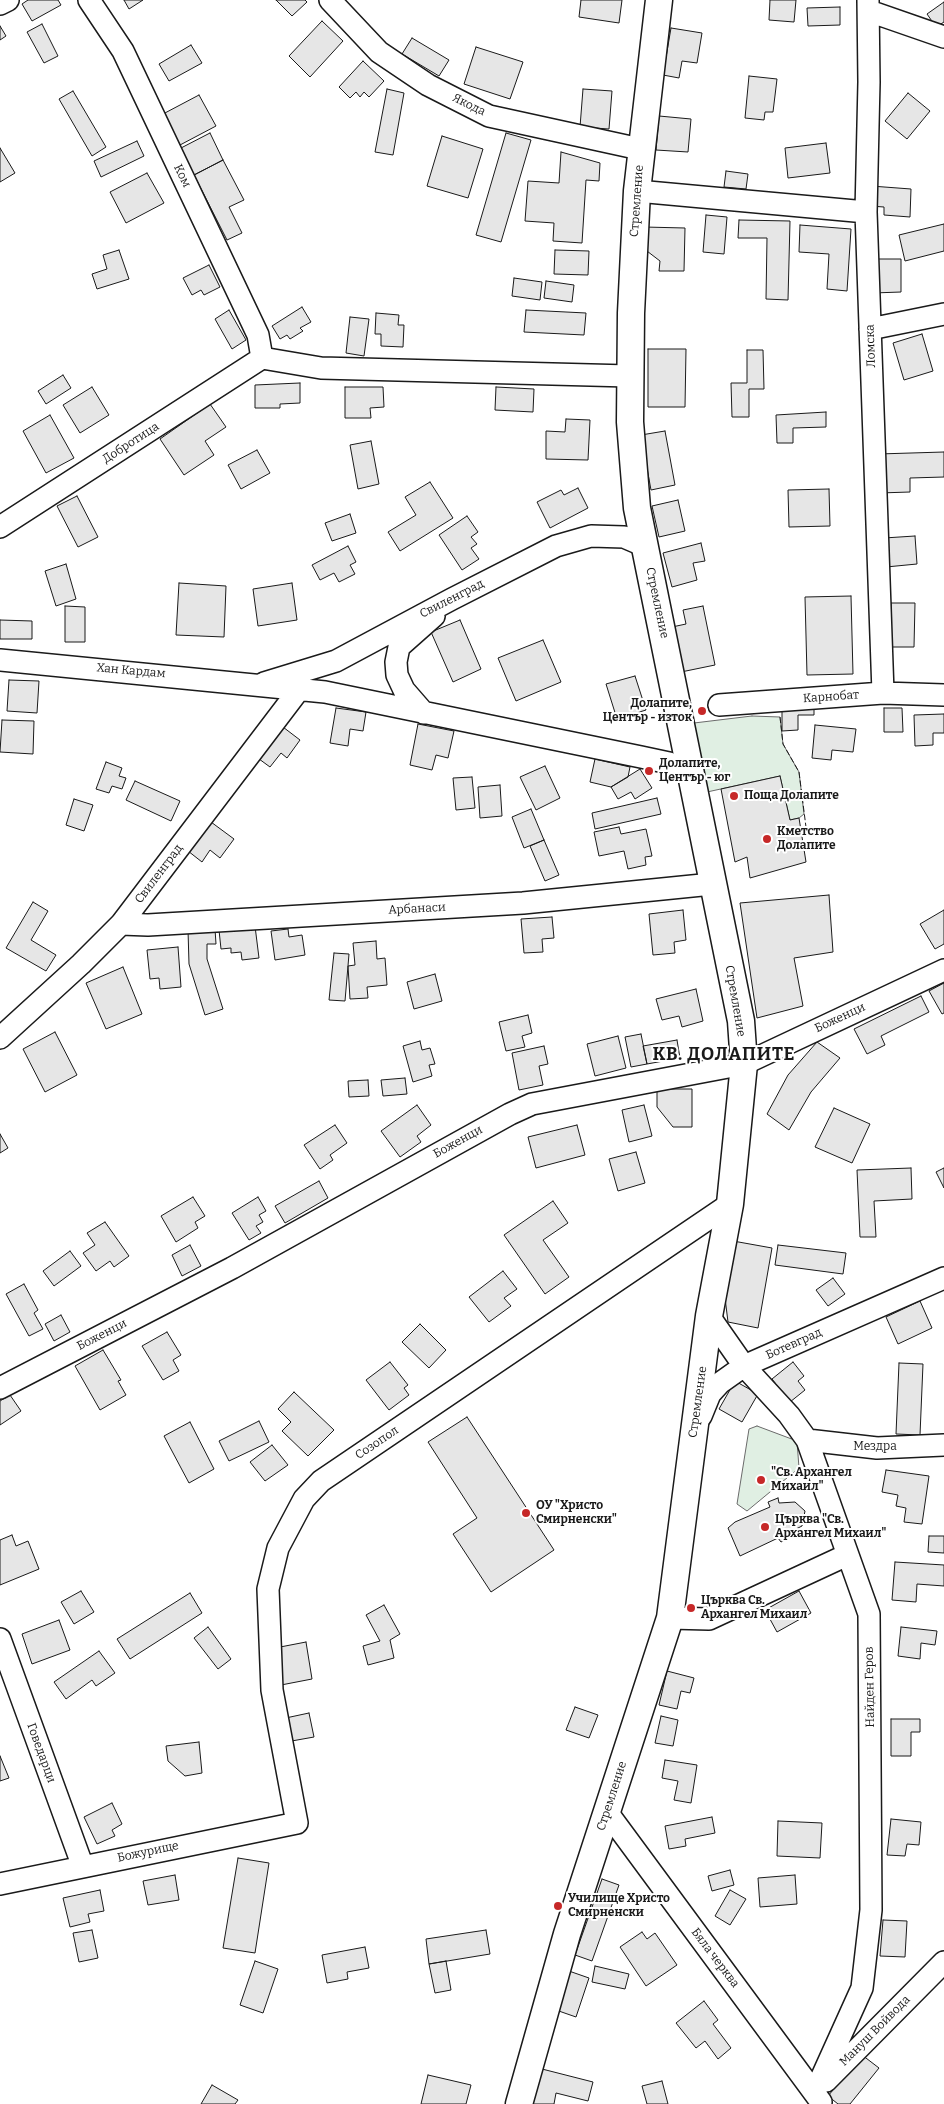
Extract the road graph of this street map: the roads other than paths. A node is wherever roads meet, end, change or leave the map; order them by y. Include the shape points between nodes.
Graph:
1 (8, 0) edge
2 (89, 0) edge
3 (330, 0) edge
4 (659, 0) edge
5 (0, 4) edge
6 (869, 5) edge
7 (944, 37) edge
8 (640, 149) junction
9 (637, 191) junction
10 (866, 212) junction
11 (944, 314) edge
12 (870, 329) junction
13 (262, 358) junction
14 (629, 376) junction
15 (0, 527) edge
16 (645, 546) junction
17 (452, 599) junction
18 (0, 660) edge
19 (261, 684) junction
20 (298, 691) junction
21 (883, 693) junction
22 (944, 694) edge
23 (718, 705) dead end
24 (424, 712) junction
25 (691, 773) junction
26 (712, 884) junction
27 (121, 924) junction
28 (944, 970) edge
29 (5, 1030) edge
30 (744, 1064) junction
31 (730, 1204) junction
32 (944, 1278) edge
33 (709, 1316) junction
34 (744, 1366) junction
35 (0, 1388) edge
36 (807, 1440) junction
37 (944, 1445) edge
38 (690, 1456) junction
39 (847, 1555) junction
40 (670, 1618) junction
41 (0, 1639) edge
42 (608, 1812) junction
43 (297, 1823) joint
44 (83, 1866) junction
45 (0, 1884) edge
46 (944, 1962) edge
47 (817, 2100) edge
48 (519, 2104) edge

1 - 5 street
2 - 13 street, Ком via 127,60 258,335
3 - 8 street, Якода via 379,52 428,85 489,116
4 - 8 street, Стремление
6 - 7 street
6 - 10 street, Ломска
8 - 9 street, Стремление
9 - 10 street
9 - 14 street, Стремление
10 - 12 street, Ломска
11 - 12 street
12 - 21 street, Ломска
13 - 14 street via 320,368
13 - 15 street, Добротица
14 - 16 street, Стремление via 637,508
16 - 17 street, Свиленград via 624,537 591,536 556,546
16 - 25 street, Стремление
17 - 19 street, Свиленград via 336,661
17 - 24 street via 399,647 397,675 404,690
18 - 19 street, Хан Кардам
19 - 20 street, Хан Кардам
20 - 24 street, Хан Кардам via 325,692
20 - 27 street, Свиленград
21 - 22 street, Карнобат
21 - 23 street, Карнобат
24 - 25 street, Хан Кардам via 669,763
25 - 26 street, Стремление
26 - 27 street, Арбанаси via 523,903
26 - 30 street, Стремление via 741,1021
27 - 29 street, Свиленград
28 - 30 street, Боженци
30 - 31 street, Стремление
30 - 35 street, Боженци via 532,1104 232,1268
31 - 33 street, Стремление
31 - 43 street, Созопол via 321,1481 304,1499 278,1548 268,1589 272,1690
32 - 34 street, Ботевград
33 - 34 street, Найден Геров
33 - 38 street, Стремление
34 - 36 street, Найден Геров via 789,1415
34 - 38 street, Ботевград via 710,1394
36 - 37 street, Мездра via 877,1448
36 - 39 street, Найден Геров
38 - 40 street, Стремление
39 - 40 street via 709,1619
39 - 47 street, Найден Геров via 869,1614 872,1910 862,1988
40 - 42 street, Стремление
41 - 44 street, Говедарци
42 - 47 street, Бяла черква
42 - 48 street, Стремление via 567,1934
43 - 44 street, Божурище
44 - 45 street, Божурище
46 - 47 street, Мануш Войвода

